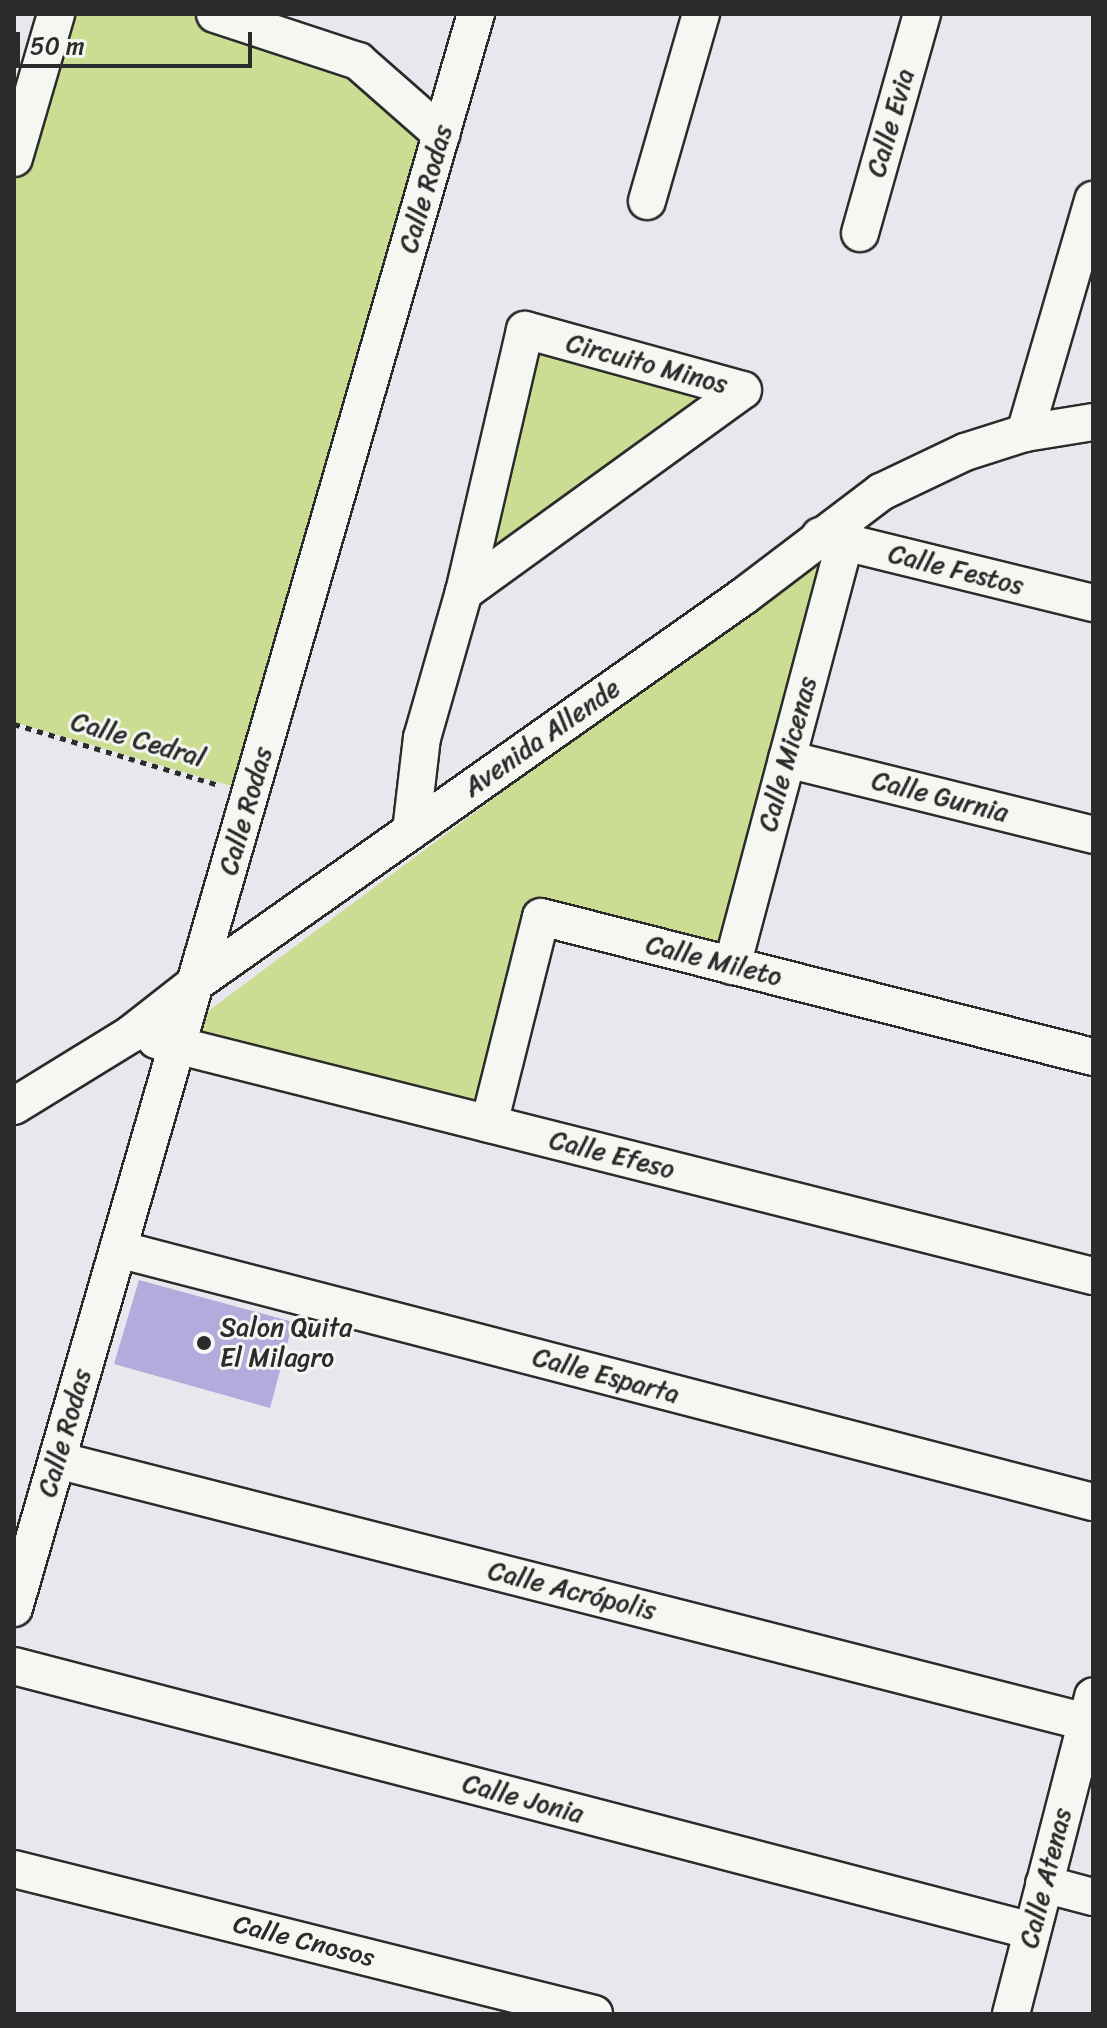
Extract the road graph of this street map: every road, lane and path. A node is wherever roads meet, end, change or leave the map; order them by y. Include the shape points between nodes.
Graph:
1 (56, 14) edge
2 (215, 14) edge
3 (476, 14) edge
4 (701, 14) edge
5 (922, 14) edge
6 (441, 134) junction
7 (14, 158) edge
8 (1093, 200) edge
9 (647, 201) dead end
10 (860, 233) dead end
11 (1093, 422) edge
12 (1025, 433) junction
13 (832, 539) junction
14 (464, 592) junction
15 (1093, 603) edge
16 (14, 724) edge
17 (787, 759) junction
18 (251, 794) junction
19 (411, 831) junction
20 (1093, 835) edge
21 (732, 966) junction
22 (197, 982) junction
23 (131, 1034) junction
24 (178, 1046) junction
25 (1093, 1057) edge
26 (14, 1106) edge
27 (489, 1124) junction
28 (118, 1249) junction
29 (1093, 1276) edge
30 (57, 1460) junction
31 (1093, 1502) edge
32 (14, 1608) edge
33 (14, 1666) edge
34 (1090, 1709) edge
35 (14, 1869) edge
36 (1044, 1884) junction
37 (1093, 1897) edge
38 (1032, 1931) junction
39 (594, 2014) edge
40 (1011, 2014) edge

1 - 7 street
2 - 6 street via 358,61
3 - 6 street, Calle Rodas
4 - 9 street
5 - 10 street, Calle Evia
6 - 18 street, Calle Rodas
8 - 12 street
11 - 12 street, Avenida Allende
12 - 13 street, Avenida Allende via 965,452 881,492
13 - 15 street, Calle Festos
13 - 17 street, Calle Micenas
13 - 19 street, Avenida Allende
14 - 14 street, Circuito Minos via 525,330 743,390 654,454
14 - 19 street, Circuito Minos via 422,738
16 - 18 path, Calle Cedral
17 - 20 street, Calle Gurnia
17 - 21 street, Calle Micenas
18 - 22 street, Calle Rodas
19 - 22 street, Avenida Allende
21 - 25 street, Calle Mileto
21 - 27 street, Calle Mileto via 541,917
22 - 23 street, Avenida Allende
22 - 24 street, Calle Rodas
23 - 24 street, Calle Efeso
23 - 26 street, Avenida Allende
24 - 27 street, Calle Efeso
24 - 28 street, Calle Rodas
27 - 29 street, Calle Efeso
28 - 30 street, Calle Rodas
28 - 31 street, Calle Esparta
30 - 32 street, Calle Rodas
30 - 34 street, Calle Acrópolis
33 - 38 street, Calle Jonia
34 - 36 street, Calle Atenas
35 - 39 street, Calle Cnosos
36 - 37 street
36 - 38 street, Calle Atenas
38 - 40 street, Calle Atenas

